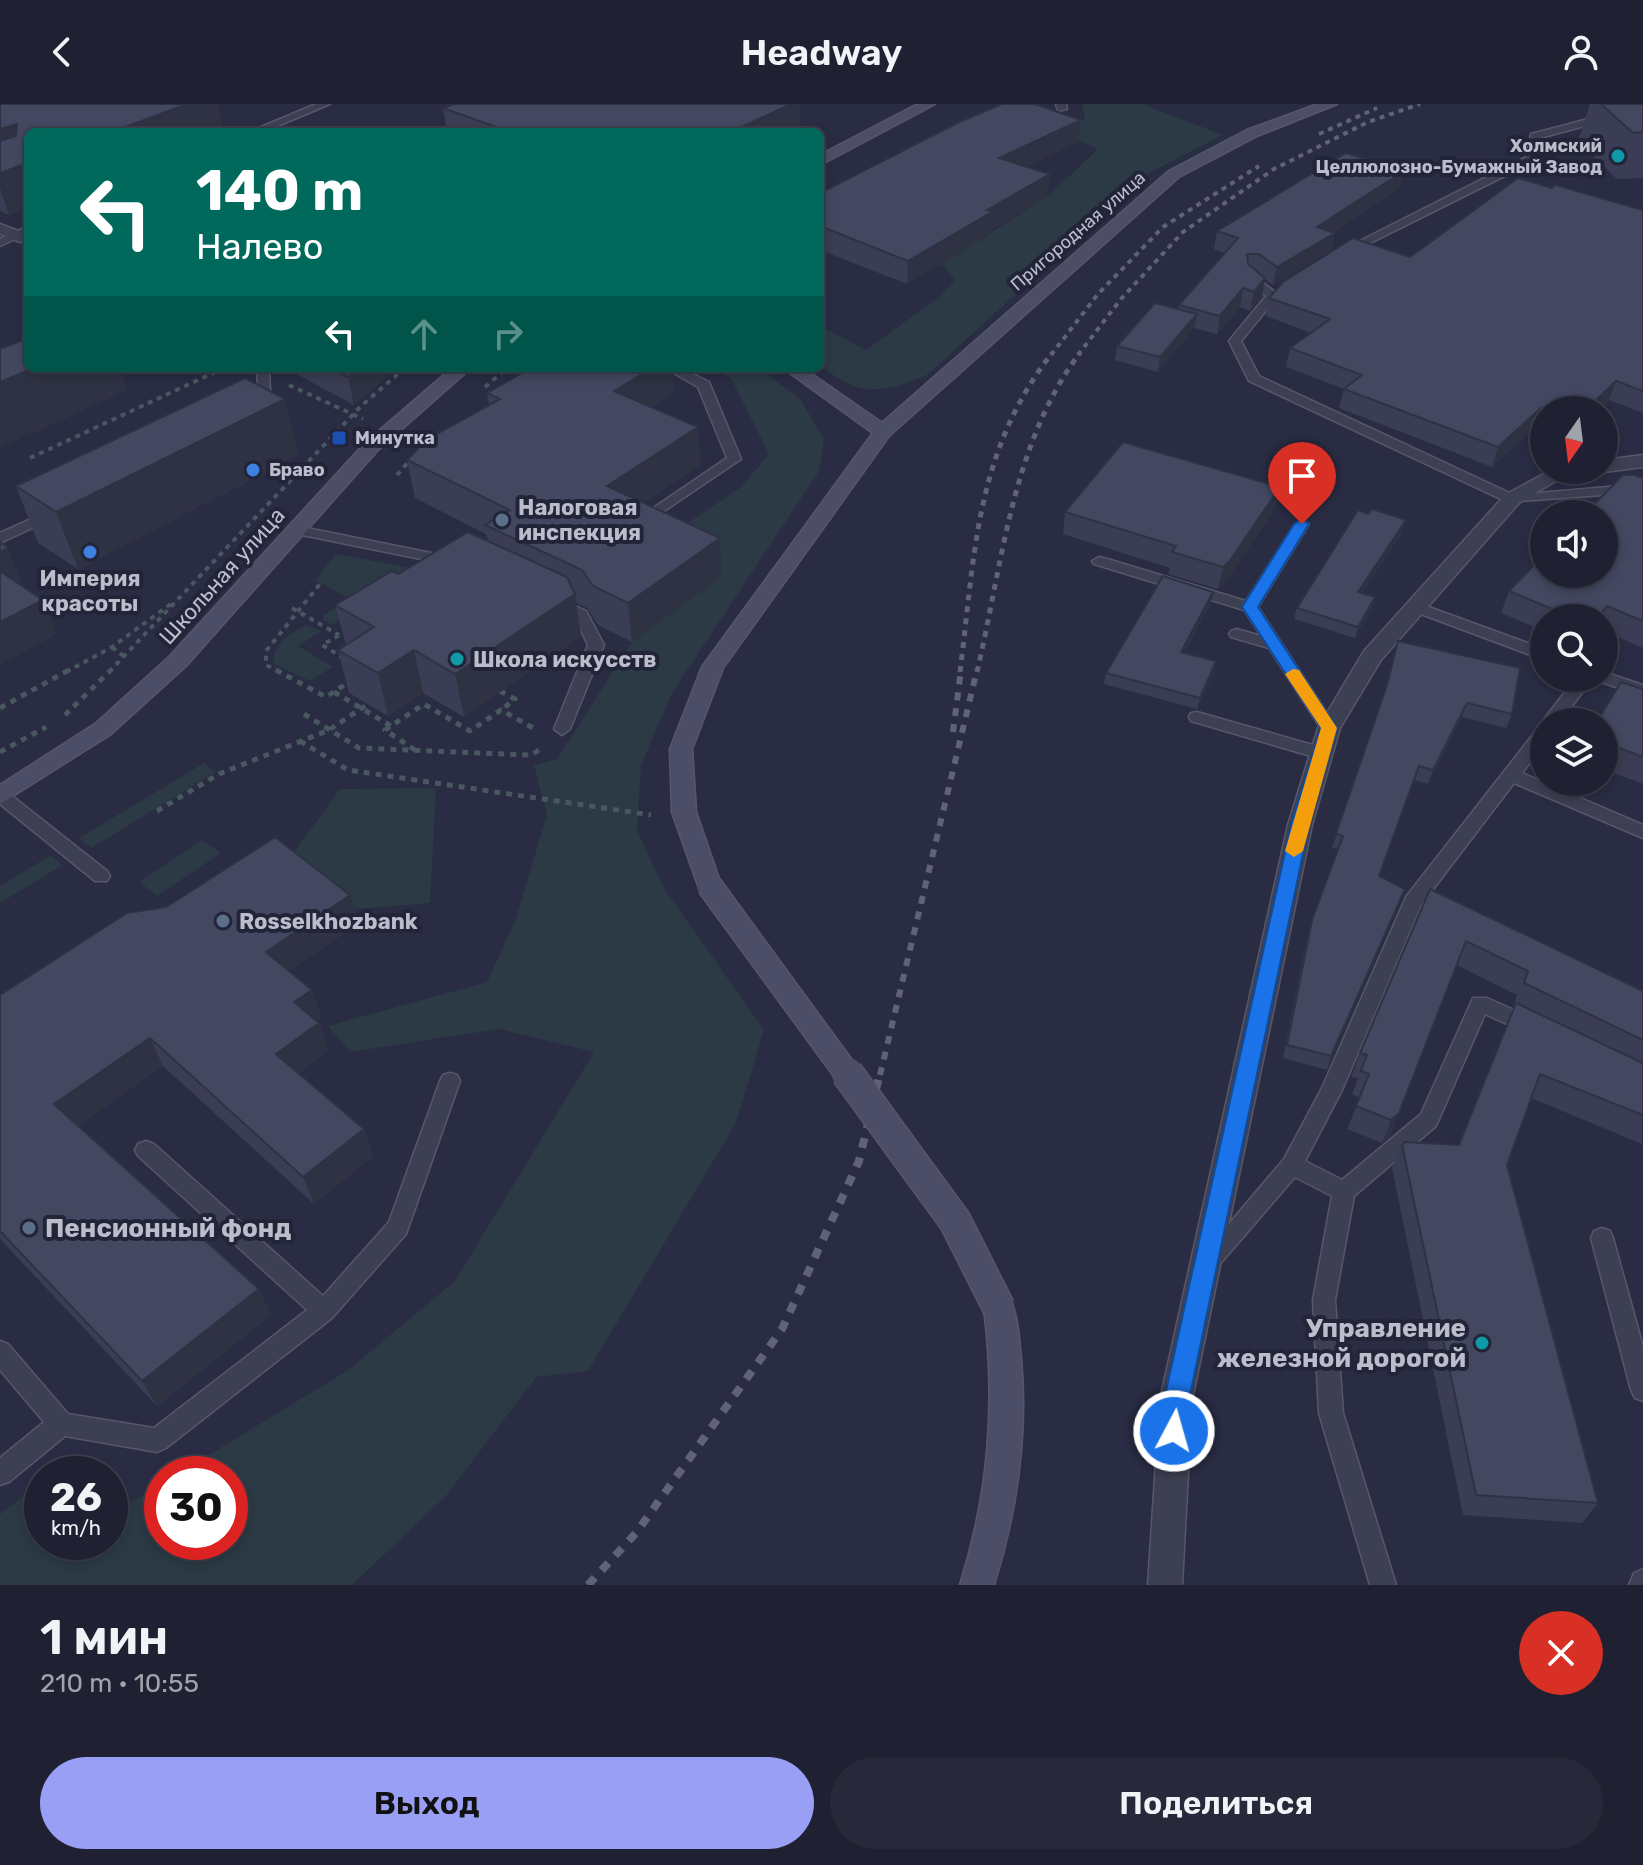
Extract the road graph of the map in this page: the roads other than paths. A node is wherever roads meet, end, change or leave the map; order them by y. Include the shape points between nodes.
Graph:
1 (325, 104) edge
2 (928, 104) edge
3 (1330, 104) edge
4 (1643, 112) edge
5 (264, 128) edge
6 (824, 159) edge
7 (0, 229) edge
8 (24, 234) edge
9 (24, 234) edge
10 (0, 243) edge
11 (1323, 264) edge
12 (1250, 277) edge
13 (263, 372) edge
14 (457, 372) edge
15 (679, 372) edge
16 (798, 372) edge
17 (252, 416) edge
18 (883, 432) junction
19 (1643, 461) edge
20 (1618, 464) edge
21 (1539, 484) edge
22 (1643, 488) edge
23 (1512, 499) junction
24 (70, 505) edge
25 (645, 520) edge
26 (1302, 524) dead end
27 (297, 530) junction
28 (4, 531) edge
29 (1099, 561) dead end
30 (465, 564) edge
31 (537, 594) edge
32 (1250, 607) junction
33 (1415, 607) junction
34 (1237, 634) dead end
35 (1275, 645) junction
36 (1530, 650) edge
37 (1618, 682) edge
38 (1643, 691) edge
39 (1574, 692) edge
40 (1562, 708) edge
41 (1197, 717) dead end
42 (558, 735) road end
43 (1325, 741) junction
44 (1530, 750) edge
45 (1511, 775) junction
46 (1, 796) edge
47 (1643, 832) edge
48 (101, 876) dead end
49 (1547, 1035) edge
50 (450, 1081) dead end
51 (146, 1150) dead end
52 (1292, 1165) junction
53 (1344, 1191) junction
54 (1602, 1238) dead end
55 (1206, 1263) junction
56 (324, 1311) junction
57 (0, 1352) edge
58 (1643, 1390) edge
59 (61, 1424) junction
60 (0, 1473) edge
61 (977, 1585) edge
62 (1165, 1585) edge
63 (1383, 1585) edge

1 - 5 lane
2 - 6 main road
3 - 18 main road, Пригородная улица via 1252,133 1174,174
4 - 11 lane via 1535,136 1531,159
7 - 8 street
9 - 10 lane
12 - 23 lane via 1279,291 1235,341 1254,378
13 - 17 lane via 266,409
14 - 27 main road, Школьная улица via 393,425
15 - 25 lane via 704,385 734,459
16 - 18 main road
18 - 61 main road, Пригородная улица, bridge via 713,667 681,749 684,812 709,885 955,1221 999,1308 1009,1368 1007,1462 992,1544
19 - 20 street
21 - 23 street
22 - 23 lane
23 - 33 street
24 - 28 lane
26 - 32 lane
27 - 30 lane
27 - 46 main road, Школьная улица via 178,661 103,729
29 - 32 lane
31 - 42 lane via 581,614 596,645
32 - 35 lane
33 - 36 lane
33 - 43 street via 1372,656
34 - 35 lane
35 - 43 lane
37 - 38 lane
39 - 40 lane
41 - 43 lane
43 - 55 street via 1300,825
44 - 45 lane
45 - 47 lane
45 - 52 lane via 1413,902 1332,1090
46 - 48 lane
49 - 53 lane via 1480,1003 1429,1120
50 - 56 lane via 398,1227
51 - 56 lane
52 - 53 lane
52 - 55 lane
53 - 63 lane via 1324,1300 1331,1413
54 - 58 lane
55 - 62 street via 1176,1400
56 - 59 lane via 157,1440
57 - 59 lane
59 - 60 lane

